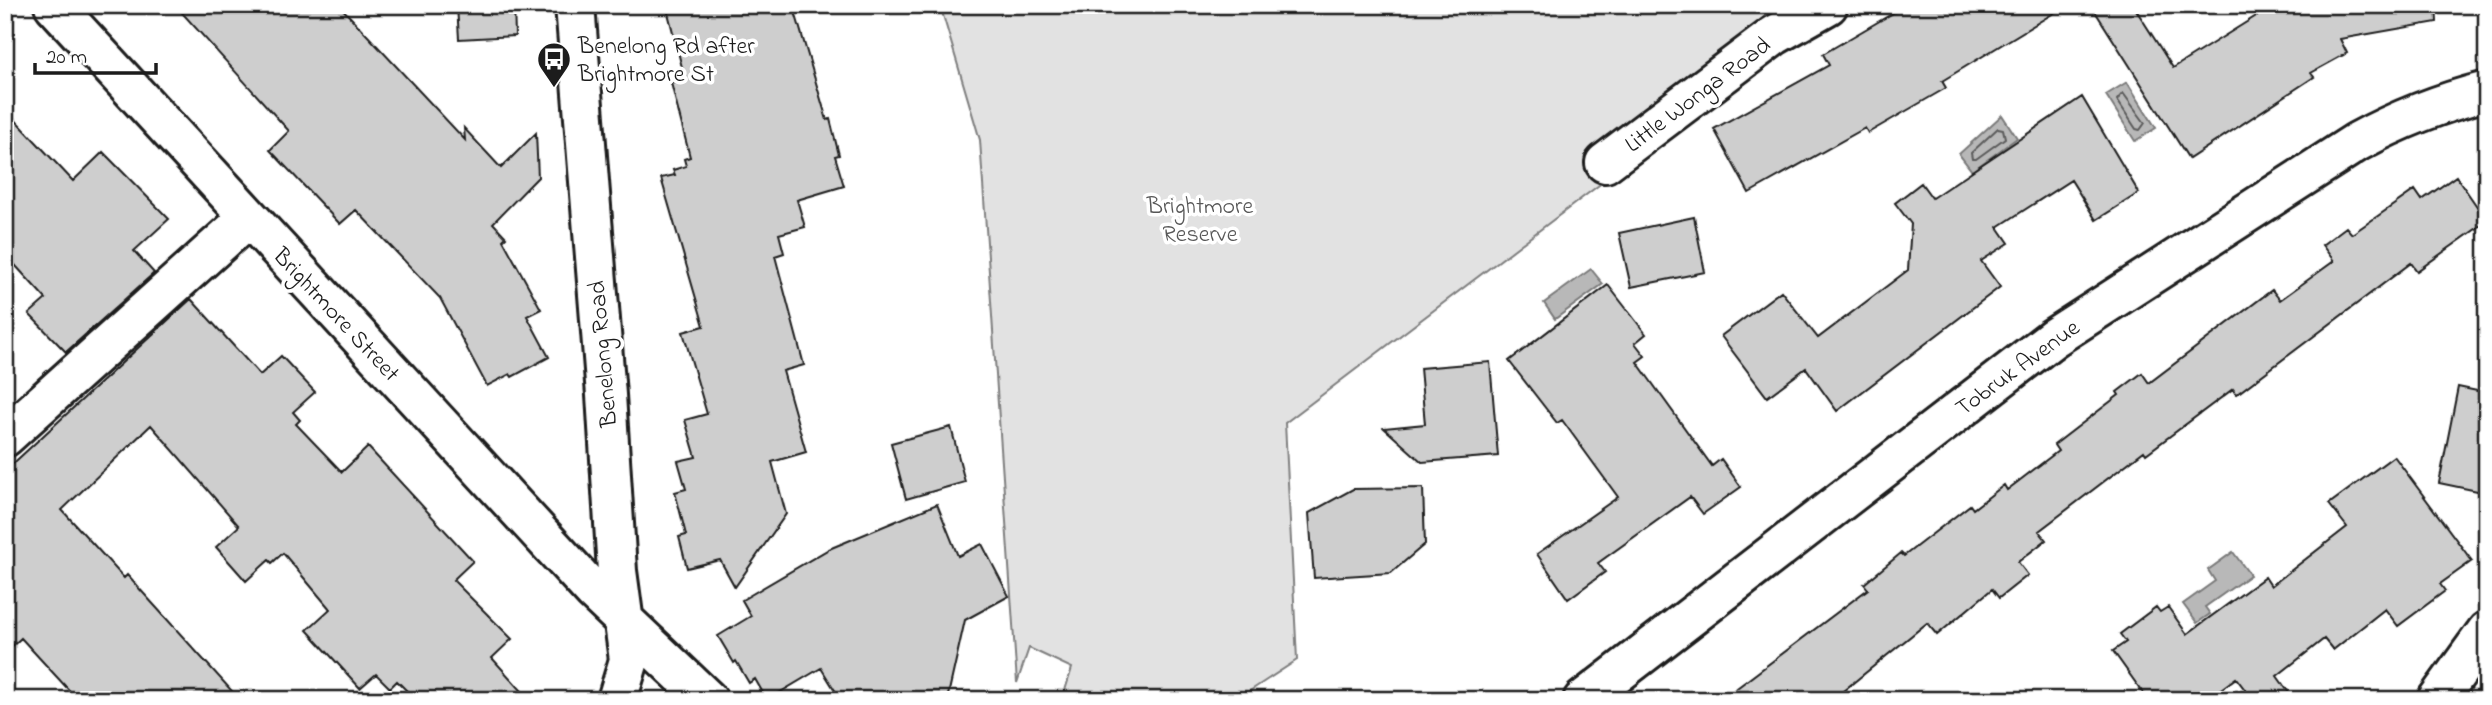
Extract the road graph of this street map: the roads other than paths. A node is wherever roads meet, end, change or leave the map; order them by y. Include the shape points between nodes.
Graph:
1 (54, 5) edge
2 (575, 5) edge
3 (1828, 5) edge
4 (2487, 91) edge
5 (1605, 163) dead end
6 (248, 218) junction
7 (5, 437) edge
8 (624, 619) junction
9 (2487, 631) edge
10 (617, 700) edge
11 (708, 700) edge
12 (1583, 700) edge
13 (2437, 700) edge

1 - 6 street, Brightmore Street
2 - 8 street, Benelong Road
3 - 5 street, Little Wonga Road via 1774,36
4 - 12 street, Tobruk Avenue via 2443,102 2357,142 2053,338
6 - 7 street
6 - 8 street, Brightmore Street
8 - 10 street, Benelong Road via 629,660
8 - 11 street, Brightmore Street
9 - 13 street

